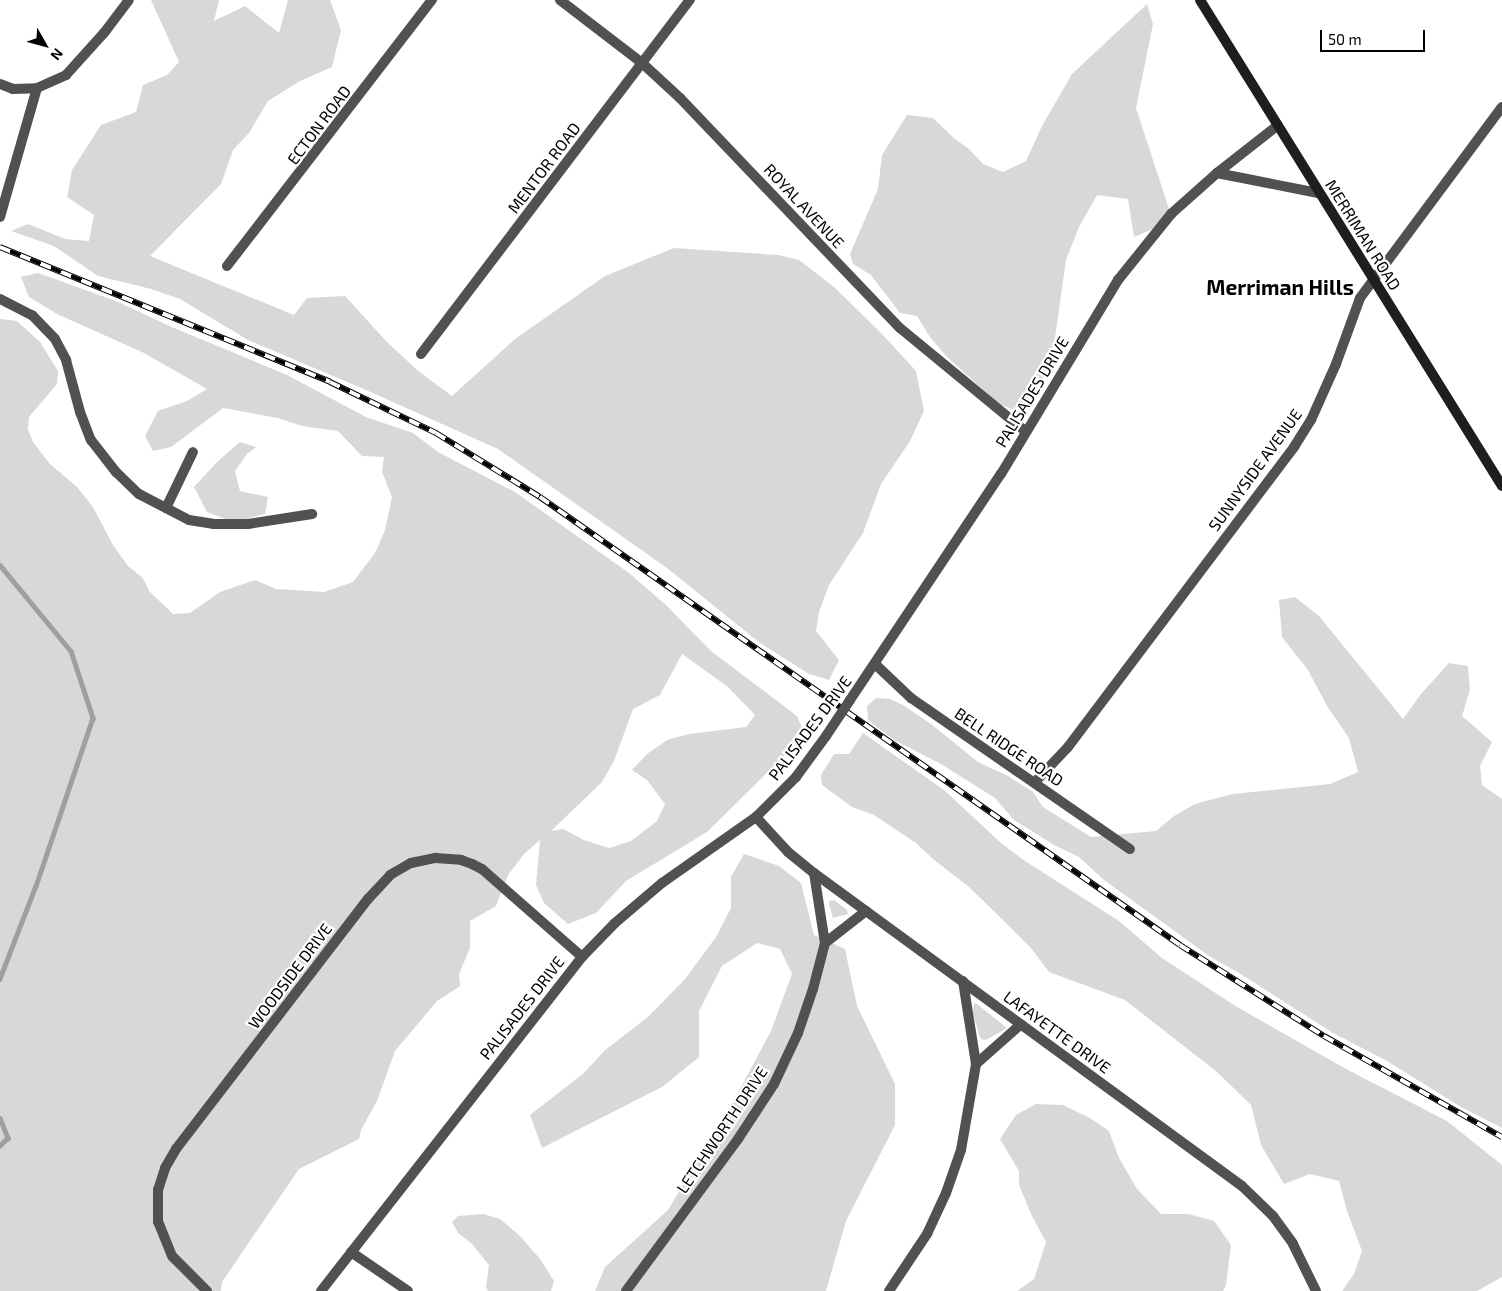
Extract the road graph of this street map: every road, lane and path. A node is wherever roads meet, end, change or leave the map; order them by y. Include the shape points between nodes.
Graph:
1 (129, 0) edge
2 (432, 0) edge
3 (560, 0) edge
4 (690, 0) edge
5 (1200, 0) edge
6 (642, 63) junction
7 (0, 84) edge
8 (37, 88) junction
9 (1502, 108) edge
10 (1277, 126) junction
11 (1218, 173) junction
12 (1318, 192) junction
13 (0, 217) edge
14 (227, 266) dead end
15 (1373, 278) junction
16 (0, 300) edge
17 (421, 354) dead end
18 (1026, 432) junction
19 (193, 452) dead end
20 (1502, 486) edge
21 (166, 508) junction
22 (312, 514) dead end
23 (875, 664) junction
24 (1035, 782) junction
25 (756, 817) junction
26 (1130, 849) dead end
27 (814, 873) junction
28 (866, 911) junction
29 (825, 943) junction
30 (582, 957) junction
31 (963, 981) junction
32 (1022, 1024) junction
33 (976, 1064) junction
34 (351, 1252) junction
35 (207, 1291) edge
36 (321, 1291) edge
37 (408, 1291) edge
38 (626, 1291) edge
39 (889, 1291) edge
40 (1316, 1291) edge

1 - 8 street via 76,66 66,75
2 - 14 street, ECTON ROAD
3 - 6 street, ROYAL AVENUE
4 - 6 street, MENTOR ROAD
5 - 10 main road, MERRIMAN ROAD
6 - 17 street, MENTOR ROAD
6 - 18 street, ROYAL AVENUE via 680,98 900,328
7 - 8 street via 13,88
8 - 13 street
9 - 15 street, SUNNYSIDE AVENUE
10 - 11 street, PALISADES DRIVE
10 - 12 main road, MERRIMAN ROAD
11 - 12 street
11 - 18 street, PALISADES DRIVE via 1171,214 1118,280
12 - 15 main road, MERRIMAN ROAD
15 - 20 main road, MERRIMAN ROAD
15 - 24 street, SUNNYSIDE AVENUE via 1360,298 1311,420 1294,447 1068,747
16 - 21 street via 43,323 66,360 91,440 132,488
18 - 23 street, PALISADES DRIVE
19 - 21 street
21 - 22 street via 189,520 232,525
23 - 24 street, BELL RIDGE ROAD via 911,698
23 - 25 street, PALISADES DRIVE, bridge via 796,777
24 - 26 street, BELL RIDGE ROAD
25 - 27 street, LAFAYETTE DRIVE via 788,852
25 - 30 street, PALISADES DRIVE via 662,883 615,923
27 - 28 street, LAFAYETTE DRIVE
27 - 29 street, LETCHWORTH DRIVE
28 - 29 street
28 - 31 street, LAFAYETTE DRIVE
29 - 38 street, LETCHWORTH DRIVE via 798,1033 774,1084 738,1139
30 - 34 street, PALISADES DRIVE
30 - 35 street, WOODSIDE DRIVE via 482,869 472,864 435,858 411,863 390,875 327,952 176,1149 165,1168 158,1190 158,1222 172,1256
31 - 32 street, LAFAYETTE DRIVE
31 - 33 street
32 - 33 street
32 - 40 street, LAFAYETTE DRIVE via 1247,1190 1273,1216 1292,1244
33 - 39 street via 967,1126 946,1193 928,1234
34 - 36 street, PALISADES DRIVE
34 - 37 street

